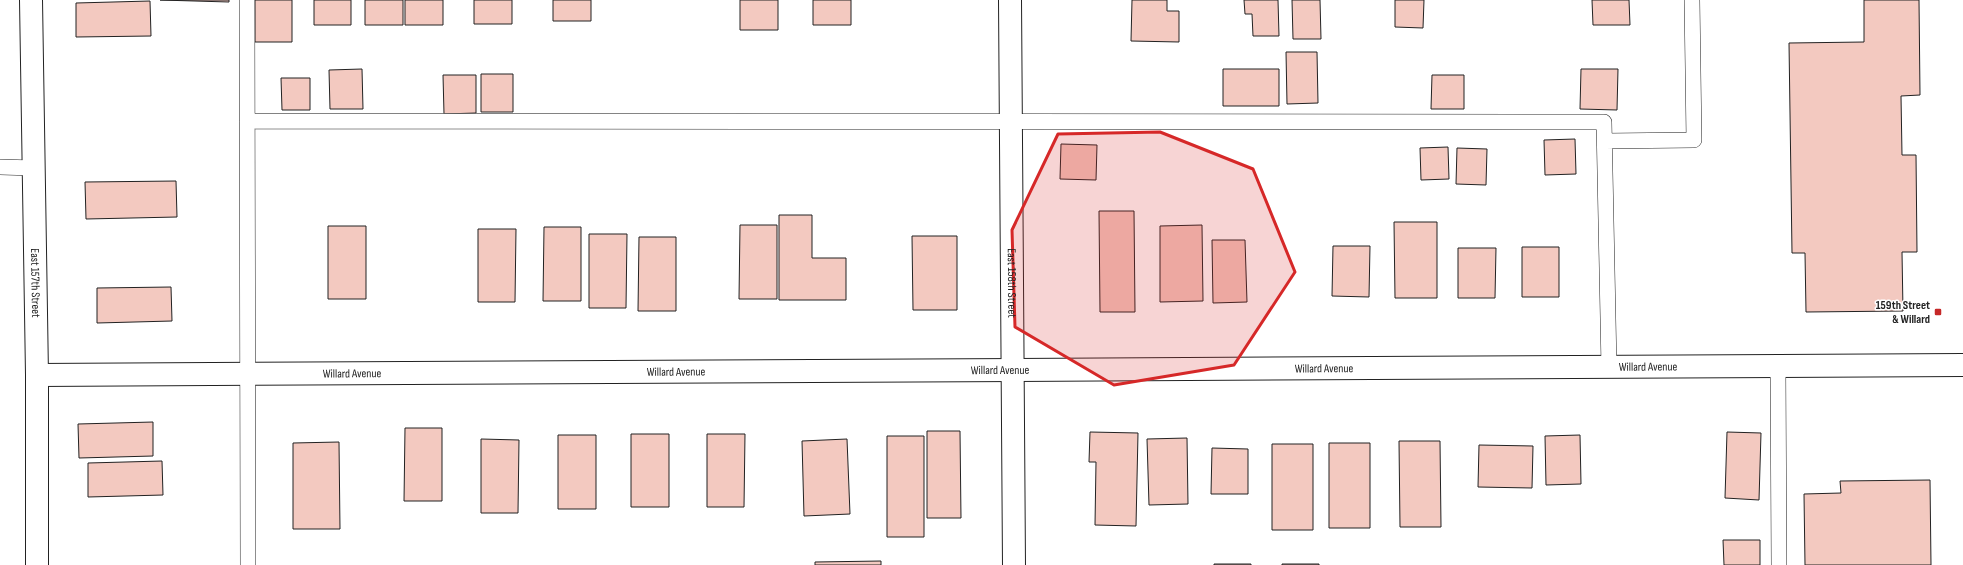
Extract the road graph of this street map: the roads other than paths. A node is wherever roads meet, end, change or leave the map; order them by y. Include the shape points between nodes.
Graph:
1 (32, 0) edge
2 (247, 0) edge
3 (1010, 0) edge
4 (1692, 0) edge
5 (247, 121) junction
6 (1012, 122) junction
7 (1605, 141) junction
8 (0, 167) edge
9 (34, 168) junction
10 (1963, 365) edge
11 (1608, 366) junction
12 (1778, 366) junction
13 (1013, 369) junction
14 (247, 373) junction
15 (37, 375) junction
16 (37, 565) edge
17 (248, 565) edge
18 (1014, 565) edge
19 (1779, 565) edge

1 - 9 street, East 157th Street
2 - 5 lane
3 - 6 street, East 158th Street
4 - 7 lane via 1694,140
5 - 6 lane
5 - 14 lane
6 - 7 lane via 1604,122
6 - 13 street, East 158th Street
7 - 11 lane
8 - 9 lane
9 - 15 street, East 157th Street
10 - 12 street, Willard Avenue
11 - 12 street, Willard Avenue
11 - 13 street, Willard Avenue
12 - 19 lane
13 - 14 street, Willard Avenue
13 - 18 street, East 158th Street
14 - 15 street, Willard Avenue
14 - 17 lane
15 - 16 street, East 157th Street

